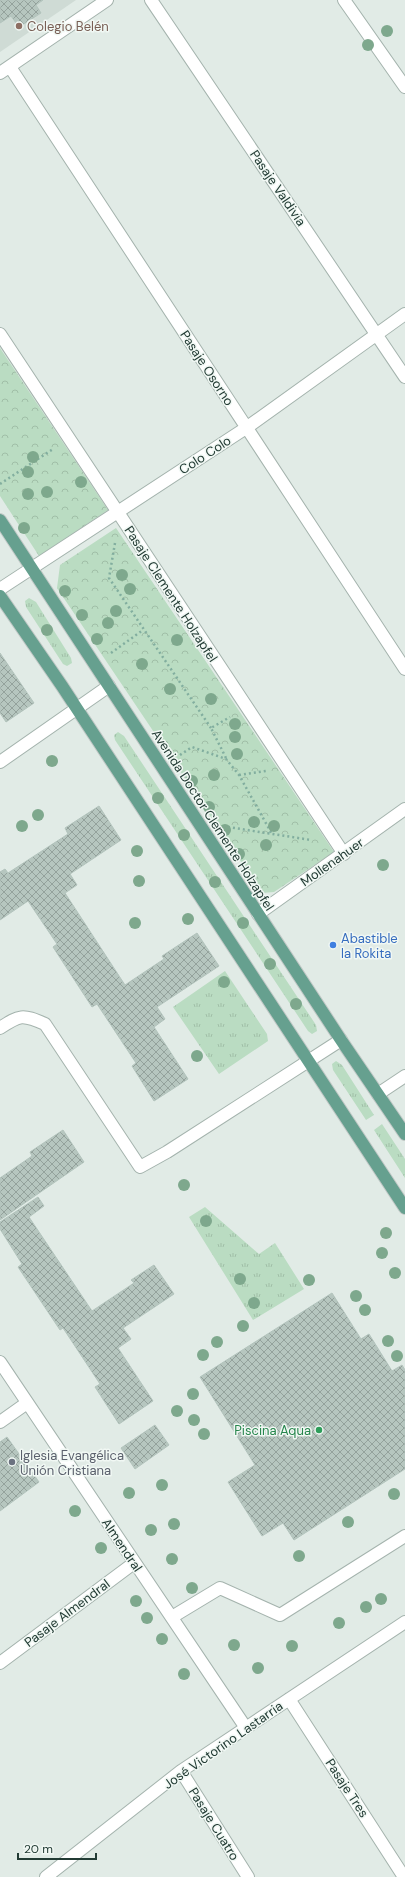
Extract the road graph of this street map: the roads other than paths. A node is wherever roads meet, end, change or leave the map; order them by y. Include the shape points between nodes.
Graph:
1 (107, 0) edge
2 (151, 0) edge
3 (344, 0) edge
4 (5, 70) edge
5 (405, 87) edge
6 (405, 314) edge
7 (377, 333) junction
8 (0, 334) edge
9 (405, 376) edge
10 (246, 428) junction
11 (117, 512) junction
12 (0, 520) edge
13 (31, 568) junction
14 (0, 589) edge
15 (0, 596) edge
16 (405, 669) edge
17 (109, 686) junction
18 (76, 710) junction
19 (0, 762) edge
20 (405, 809) edge
21 (344, 854) junction
22 (258, 914) junction
23 (0, 1028) edge
24 (340, 1040) junction
25 (308, 1061) junction
26 (405, 1076) edge
27 (378, 1094) junction
28 (405, 1134) edge
29 (405, 1208) edge
30 (0, 1362) edge
31 (27, 1403) junction
32 (0, 1422) edge
33 (405, 1536) edge
34 (134, 1563) junction
35 (172, 1617) junction
36 (404, 1624) edge
37 (0, 1664) edge
38 (289, 1699) junction
39 (246, 1728) junction
40 (181, 1771) junction
41 (46, 1877) edge
42 (248, 1877) edge
43 (404, 1877) edge

1 - 4 street
2 - 7 street, Pasaje Valdivia
3 - 5 street
4 - 10 street, Pasaje Osorno
6 - 7 street, Colo Colo
7 - 9 street, Pasaje Valdivia
7 - 10 street, Colo Colo
8 - 11 street, Pasaje Clemente Holzapfel
10 - 11 street, Colo Colo
10 - 16 street, Pasaje Osorno
11 - 13 street, Colo Colo
11 - 21 street, Pasaje Clemente Holzapfel
12 - 13 main road, Avenida Doctor Clemente Holzapfel
13 - 14 street, Colo Colo
13 - 17 main road, Avenida Doctor Clemente Holzapfel
15 - 18 main road
17 - 18 street
17 - 22 main road, Avenida Doctor Clemente Holzapfel
18 - 19 street
18 - 25 main road
20 - 21 street, Mollenahuer
21 - 22 street, Mollenahuer
22 - 24 main road, Avenida Doctor Clemente Holzapfel
23 - 25 street via 17,1017 31,1018 45,1024 140,1167
24 - 25 street
24 - 27 main road, Avenida Doctor Clemente Holzapfel
25 - 29 main road
26 - 27 street
27 - 28 main road, Avenida Doctor Clemente Holzapfel
30 - 31 street, Almendral
31 - 32 street
31 - 34 street, Almendral
33 - 35 street via 280,1615 220,1588
34 - 35 street, Almendral
34 - 37 street, Pasaje Almendral
35 - 39 street, Almendral
36 - 38 street, José Victorino Lastarria
38 - 39 street, José Victorino Lastarria
38 - 43 street, Pasaje Tres
39 - 40 street, José Victorino Lastarria
40 - 41 street, José Victorino Lastarria
40 - 42 street, Pasaje Cuatro

